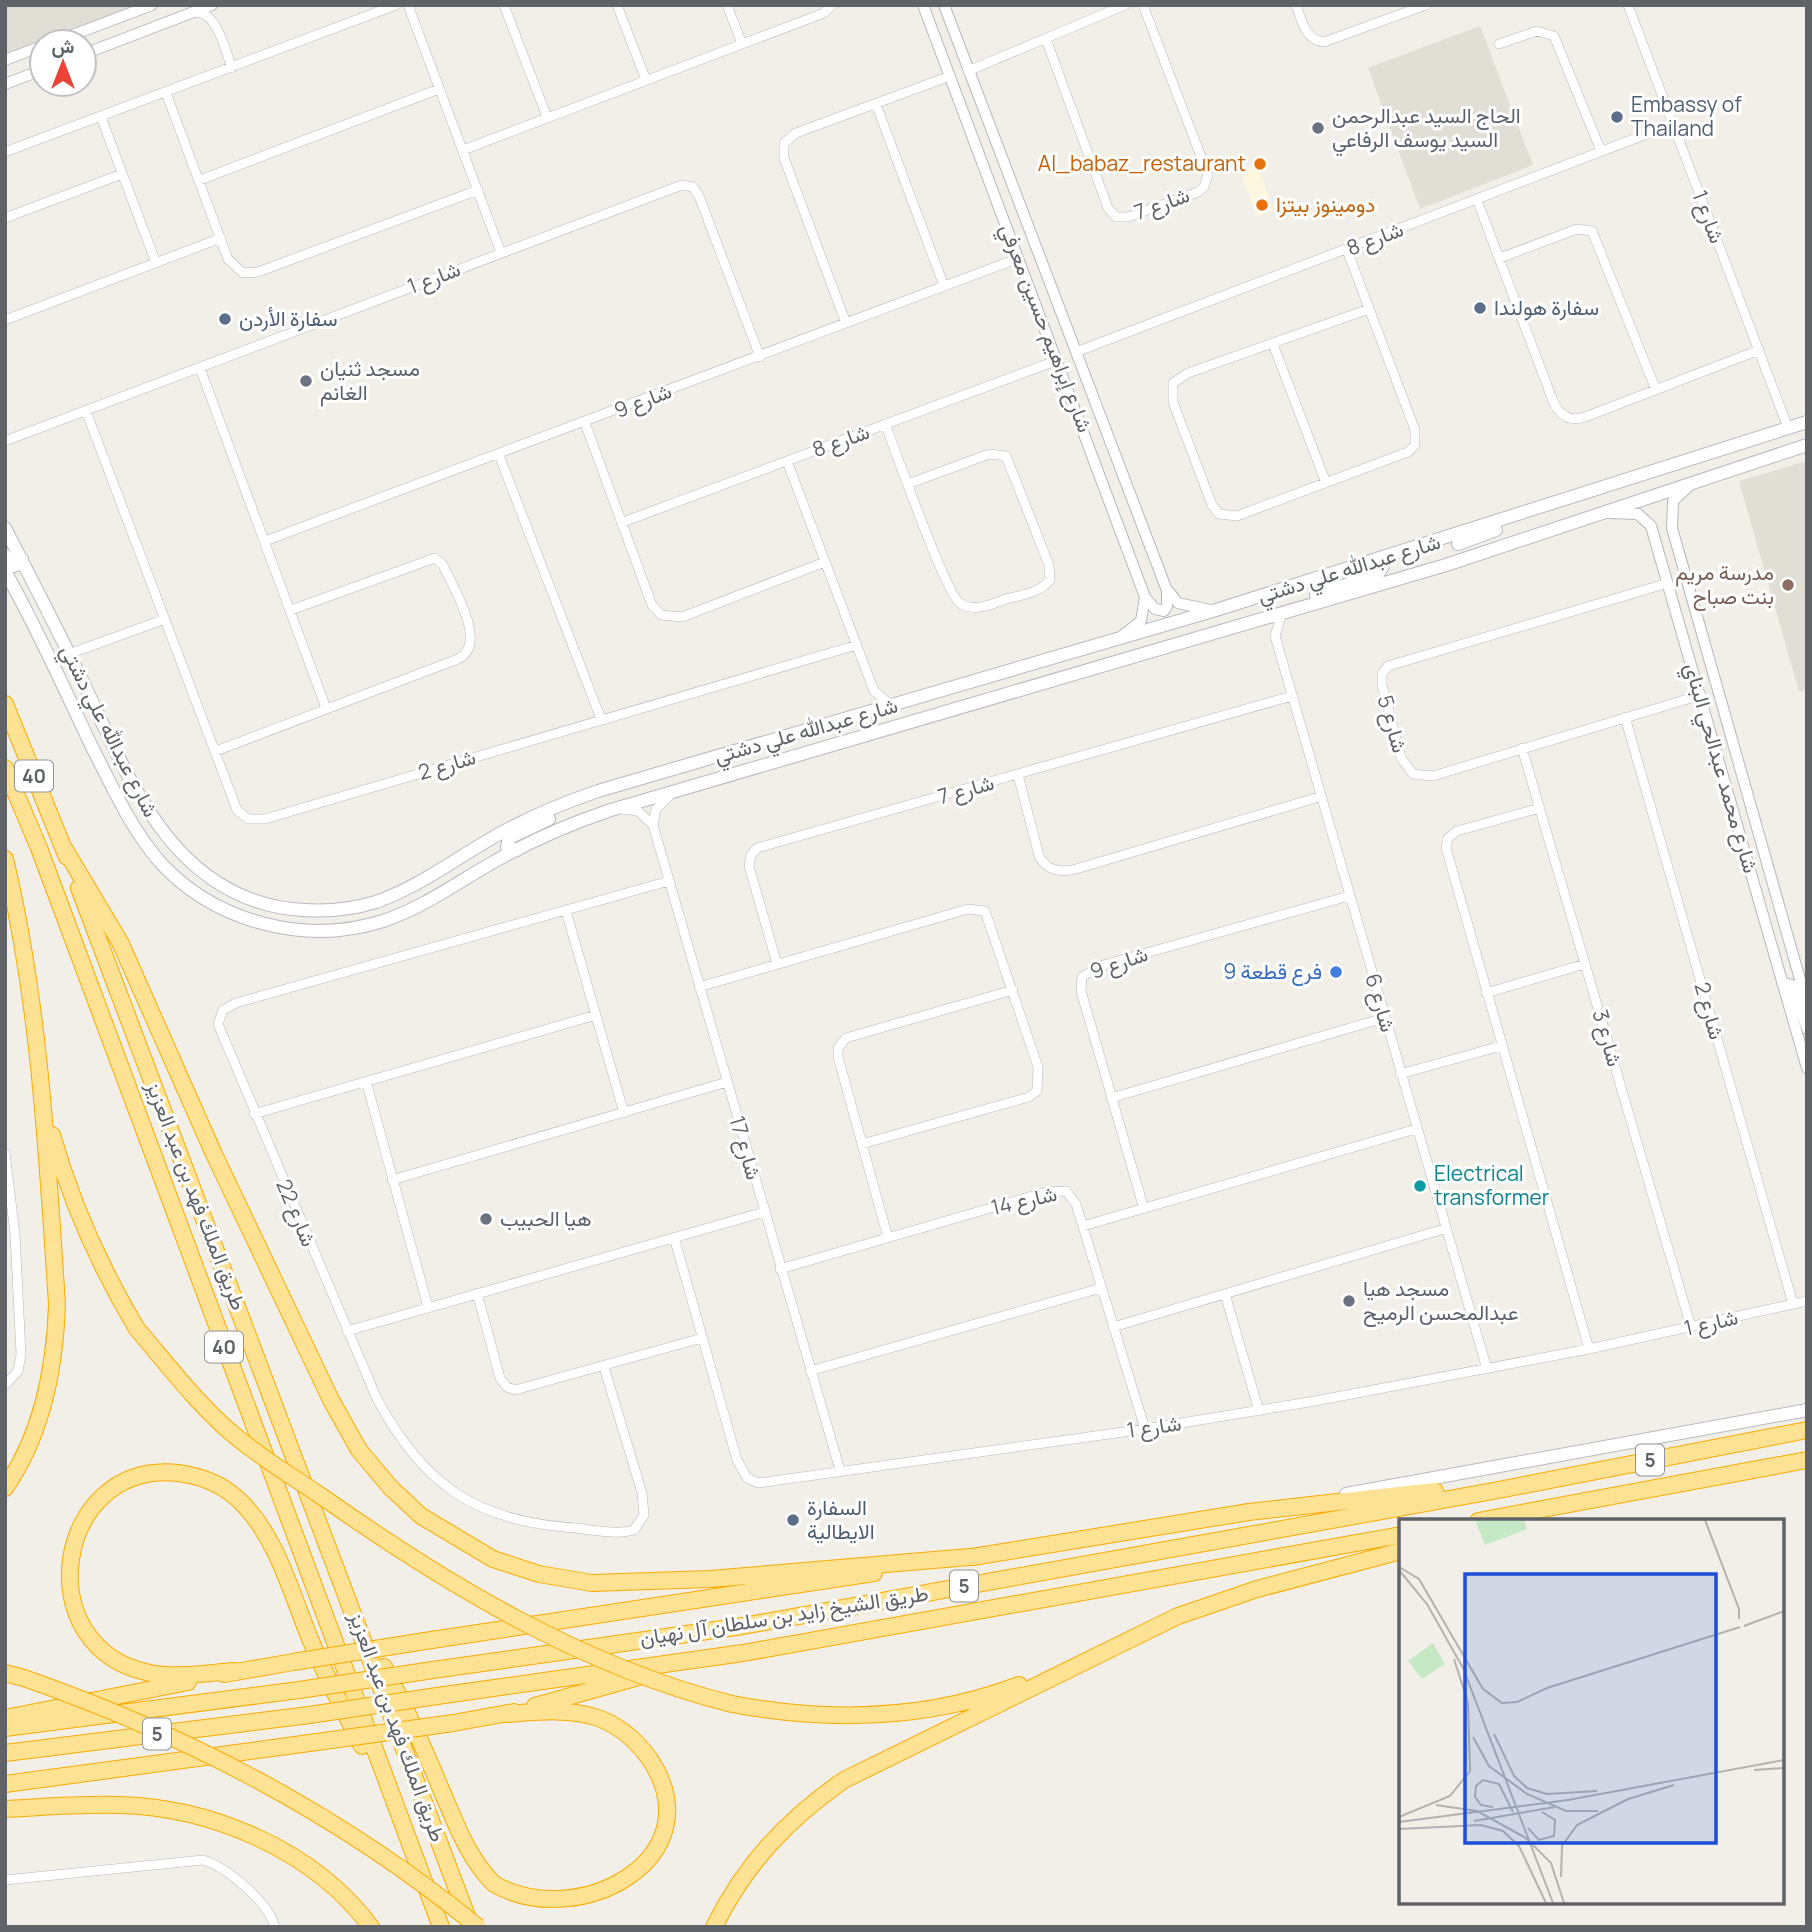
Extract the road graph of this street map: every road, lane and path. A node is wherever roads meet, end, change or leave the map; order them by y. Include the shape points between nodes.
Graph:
1 (152, 5) edge
2 (215, 5) edge
3 (397, 5) edge
4 (408, 5) edge
5 (504, 5) edge
6 (617, 5) edge
7 (727, 5) edge
8 (832, 5) edge
9 (923, 5) edge
10 (944, 5) edge
11 (1125, 5) edge
12 (1143, 5) edge
13 (1296, 5) edge
14 (1426, 5) edge
15 (1628, 5) edge
16 (195, 12) junction
17 (212, 20) junction
18 (91, 28) edge
19 (1046, 39) junction
20 (741, 44) junction
21 (1499, 44) dead end
22 (98, 49) edge
23 (28, 51) edge
24 (7, 59) edge
25 (232, 68) junction
26 (968, 71) junction
27 (28, 75) edge
28 (950, 76) junction
29 (646, 79) junction
30 (5, 84) edge
31 (439, 89) junction
32 (166, 93) junction
33 (876, 104) junction
34 (101, 117) junction
35 (547, 117) junction
36 (1673, 124) junction
37 (463, 150) junction
38 (1601, 151) junction
39 (5, 152) edge
40 (122, 174) junction
41 (200, 180) junction
42 (478, 190) junction
43 (1477, 200) junction
44 (5, 218) edge
45 (221, 238) junction
46 (1347, 250) junction
47 (501, 253) junction
48 (1019, 258) junction
49 (1500, 258) junction
50 (156, 263) junction
51 (944, 286) junction
52 (1368, 309) junction
53 (5, 320) edge
54 (846, 323) junction
55 (1273, 344) junction
56 (1759, 350) junction
57 (1076, 352) junction
58 (760, 357) junction
59 (1058, 360) junction
60 (200, 368) junction
61 (1656, 390) junction
62 (86, 411) junction
63 (1807, 422) edge
64 (585, 423) junction
65 (885, 424) junction
66 (1788, 428) junction
67 (5, 441) edge
68 (1807, 445) edge
69 (499, 455) junction
70 (787, 461) junction
71 (1697, 482) junction
72 (1326, 483) junction
73 (908, 484) junction
74 (1596, 515) junction
75 (1507, 520) junction
76 (623, 522) junction
77 (5, 528) edge
78 (1656, 539) junction
79 (265, 541) junction
80 (5, 555) edge
81 (22, 559) junction
82 (1381, 560) junction
83 (825, 562) junction
84 (5, 571) edge
85 (1413, 574) junction
86 (1668, 583) junction
87 (1166, 588) junction
88 (1145, 597) junction
89 (291, 610) junction
90 (1216, 610) junction
91 (1282, 613) junction
92 (164, 619) junction
93 (1255, 621) junction
94 (1275, 636) junction
95 (1113, 640) junction
96 (857, 645) junction
97 (1706, 647) junction
98 (69, 654) junction
99 (49, 658) junction
100 (874, 691) junction
101 (1701, 695) junction
102 (1292, 696) junction
103 (5, 704) edge
104 (892, 706) junction
105 (326, 708) junction
106 (867, 713) junction
107 (1625, 718) junction
108 (601, 719) junction
109 (1522, 748) junction
110 (216, 751) junction
111 (120, 761) junction
112 (5, 768) edge
113 (1018, 775) junction
114 (677, 790) junction
115 (580, 797) junction
116 (1320, 797) junction
117 (1539, 808) junction
118 (611, 810) junction
119 (653, 825) junction
120 (64, 848) junction
121 (517, 850) junction
122 (1745, 853) junction
123 (5, 859) edge
124 (669, 881) junction
125 (1349, 896) junction
126 (566, 911) junction
127 (1794, 962) junction
128 (778, 964) junction
129 (1585, 964) junction
130 (1782, 983) junction
131 (699, 987) junction
132 (1013, 990) junction
133 (1486, 993) junction
134 (1807, 1004) edge
135 (596, 1015) junction
136 (1384, 1018) junction
137 (1807, 1029) edge
138 (1501, 1046) junction
139 (1807, 1068) edge
140 (41, 1074) junction
141 (1400, 1074) junction
142 (366, 1081) junction
143 (727, 1082) junction
144 (1111, 1098) junction
145 (624, 1113) junction
146 (254, 1114) junction
147 (1416, 1129) junction
148 (862, 1144) junction
149 (5, 1153) edge
150 (392, 1180) junction
151 (1144, 1209) junction
152 (764, 1212) junction
153 (1083, 1226) junction
154 (1444, 1229) junction
155 (674, 1237) junction
156 (888, 1238) junction
157 (780, 1269) junction
158 (1101, 1288) junction
159 (477, 1293) junction
160 (1225, 1294) junction
161 (1807, 1301) edge
162 (1793, 1304) junction
163 (428, 1307) junction
164 (1113, 1327) junction
165 (1691, 1327) junction
166 (347, 1331) junction
167 (702, 1338) junction
168 (1589, 1349) junction
169 (604, 1367) junction
170 (1487, 1370) junction
171 (810, 1371) junction
172 (5, 1385) edge
173 (1807, 1410) edge
174 (1259, 1411) junction
175 (1144, 1429) junction
176 (1807, 1430) edge
177 (1807, 1460) edge
178 (840, 1470) junction
179 (5, 1488) edge
180 (1493, 1490) junction
181 (1539, 1510) junction
182 (1249, 1512) junction
183 (1489, 1519) edge
184 (1509, 1519) edge
185 (1399, 1535) edge
186 (1399, 1552) edge
187 (981, 1556) junction
188 (355, 1615) junction
189 (743, 1653) junction
190 (1088, 1659) junction
191 (234, 1671) junction
192 (5, 1673) edge
193 (506, 1714) junction
194 (5, 1718) edge
195 (5, 1728) edge
196 (5, 1753) edge
197 (5, 1784) edge
198 (393, 1805) junction
199 (5, 1809) edge
200 (5, 1880) edge
201 (594, 1909) dead end
202 (571, 1914) dead end
203 (275, 1927) edge
204 (371, 1927) edge
205 (441, 1927) edge
206 (471, 1927) edge
207 (478, 1927) edge
208 (714, 1927) edge

1 - 18 street
2 - 16 street
2 - 17 street
3 - 25 street
4 - 31 street
5 - 35 street
6 - 29 street
7 - 20 street
8 - 20 street via 824,13
9 - 28 street, شارع إبراهيم حسين معرفي
10 - 26 street, شارع إبراهيم حسين معرفي
11 - 19 street
12 - 19 street, شارع 7 via 1208,175 1198,192 1128,217 1116,216 1108,208
13 - 14 street via 1307,33 1324,42
15 - 36 street, شارع 1
16 - 17 street
16 - 22 street
17 - 25 street
19 - 26 street
20 - 29 street
21 - 38 street via 1538,31 1553,36
23 - 24 street
25 - 32 street
26 - 57 street, شارع إبراهيم حسين معرفي
27 - 30 street
28 - 33 street
28 - 48 street, شارع إبراهيم حسين معرفي
29 - 35 street
31 - 37 street
31 - 41 street
32 - 34 street
32 - 41 street
33 - 51 street
33 - 54 street via 792,135 783,150
34 - 39 street
34 - 40 street
35 - 37 street
36 - 38 street, شارع 8
36 - 56 street, شارع 1
37 - 42 street
38 - 43 street, شارع 8
40 - 44 street
40 - 50 street
41 - 45 street
42 - 45 street via 251,273 240,272 231,264
42 - 47 street
43 - 46 street, شارع 8
43 - 49 street
45 - 50 street
46 - 52 street
46 - 57 street, شارع 8
47 - 58 street, شارع 1 via 672,188 690,186 699,196
47 - 60 street, شارع 1
48 - 51 street, شارع 9
48 - 59 street, شارع إبراهيم حسين معرفي
49 - 61 street via 1561,414 1577,419
49 - 61 street via 1577,229 1592,231
50 - 53 street
51 - 54 street, شارع 9
52 - 55 street
52 - 72 street via 1416,442 1408,452
54 - 58 street, شارع 9
55 - 72 street
55 - 72 street via 1177,379 1171,387 1172,402 1212,505 1222,515 1237,516
56 - 61 street
56 - 66 street, شارع 1
57 - 87 street, شارع إبراهيم حسين معرفي
58 - 64 street, شارع 9
59 - 65 street, شارع 8
59 - 88 street, شارع إبراهيم حسين معرفي
60 - 62 street, شارع 1
60 - 79 street
62 - 67 street, شارع 1
62 - 92 street, شارع 2
63 - 66 main road, شارع عبدالله علي دشتي
64 - 69 street, شارع 9
64 - 76 street
65 - 70 street, شارع 8
65 - 73 street
66 - 75 main road, شارع عبدالله علي دشتي
68 - 71 main road, شارع عبدالله علي دشتي
69 - 79 street, شارع 9
69 - 108 street
70 - 76 street, شارع 8
70 - 83 street
71 - 74 main road, شارع عبدالله علي دشتي
71 - 97 street, شارع محمد عبدالحي البناي via 1674,498 1670,517
73 - 73 street via 989,454 1006,456 1049,565 1050,580 1037,590 983,607 958,603
74 - 78 street, شارع محمد عبدالحي البناي via 1638,514 1649,522
74 - 85 main road, شارع عبدالله علي دشتي
75 - 82 main road, شارع عبدالله علي دشتي
75 - 85 main road via 1480,538 1403,560 1399,565 1402,573
76 - 83 street via 652,605 669,618
77 - 81 main road, شارع عبدالله علي دشتي
78 - 86 street, شارع محمد عبدالحي البناي
78 - 97 street via 1660,533 1668,537
79 - 89 street
80 - 81 main road via 12,565
81 - 98 main road, شارع عبدالله علي دشتي
82 - 90 main road, شارع عبدالله علي دشتي
82 - 91 main road via 1378,574 1311,596
83 - 96 street
84 - 99 main road, شارع عبدالله علي دشتي
85 - 91 main road, شارع عبدالله علي دشتي
86 - 101 street, شارع محمد عبدالحي البناي
86 - 109 street, شارع 5 via 1398,662 1383,671 1382,685 1401,758 1413,774 1433,775
87 - 88 street via 1164,611 1155,609
87 - 90 street via 1183,606
88 - 95 street via 1138,625
89 - 105 street
89 - 105 street via 435,558 442,562 470,627 471,645 464,656
90 - 95 main road, شارع عبدالله علي دشتي
91 - 93 main road, شارع عبدالله علي دشتي
91 - 94 street
92 - 98 street
92 - 110 street, شارع 2
93 - 94 street
93 - 114 main road, شارع عبدالله علي دشتي
94 - 102 street, شارع 6
95 - 104 main road, شارع عبدالله علي دشتي
96 - 100 street
96 - 108 street, شارع 2
97 - 127 street, شارع محمد عبدالحي البناي
98 - 111 main road, شارع عبدالله علي دشتي
99 - 111 main road via 70,683 111,764
99 - 121 main road, شارع عبدالله علي دشتي via 113,789 160,862 189,887 244,918 322,931 381,921 439,896
100 - 104 street
100 - 106 street
101 - 107 street, شارع 5
101 - 122 street, شارع محمد عبدالحي البناي
102 - 113 street, شارع 7
102 - 116 street, شارع 6
103 - 120 highway, طريق الملك فهد بن عبد العزيز / 40
104 - 106 main road, شارع عبدالله علي دشتي
105 - 110 street
106 - 115 main road, شارع عبدالله علي دشتي
107 - 109 street, شارع 5
107 - 162 street, شارع 2
108 - 110 street, شارع 2 via 256,820 246,819 237,810
109 - 117 street, شارع 3
111 - 115 main road, شارع عبدالله علي دشتي via 156,825 193,865 239,894 300,910 356,907 391,896 509,828
112 - 198 highway, طريق الملك فهد بن عبد العزيز / 40 via 39,848
113 - 116 street via 1039,856 1046,866 1059,871
113 - 128 street, شارع 7 via 754,850 749,866
114 - 118 main road, شارع عبدالله علي دشتي
114 - 119 street via 658,805
115 - 121 main road via 566,810 509,838 507,847
116 - 125 street, شارع 6
117 - 129 street, شارع 3
117 - 133 street via 1461,829 1446,842
118 - 119 street via 638,811
118 - 121 main road, شارع عبدالله علي دشتي
119 - 124 street, شارع 17
120 - 187 highway via 120,942 331,1400 359,1450 421,1516 493,1559 539,1574 592,1583 710,1579
120 - 188 highway, طريق الملك فهد بن عبد العزيز / 40
122 - 127 street via 1760,882 1782,961
122 - 130 street, شارع محمد عبدالحي البناي
123 - 140 highway via 22,928
124 - 126 street, شارع 22
124 - 131 street, شارع 17
125 - 136 street, شارع 6
125 - 144 street, شارع 9 via 1083,974 1080,988
126 - 135 street
126 - 146 street, شارع 22 via 227,1007 219,1017 219,1031
127 - 134 street, شارع محمد عبدالحي البناي
128 - 131 street
128 - 132 street via 980,909 989,917
129 - 133 street
129 - 165 street, شارع 3
130 - 137 street via 1792,985
130 - 139 street, شارع محمد عبدالحي البناي
131 - 143 street, شارع 17
132 - 148 street via 840,1043 838,1057
132 - 148 street via 1039,1073 1035,1094
133 - 138 street
135 - 142 street
135 - 145 street
136 - 141 street, شارع 6
136 - 144 street
138 - 141 street
138 - 168 street
140 - 179 highway via 57,1304 55,1346 39,1415
140 - 190 highway, bridge via 52,1137 73,1202 104,1273 137,1329 234,1435 452,1584 548,1634 642,1675 685,1692 777,1713 881,1716 1000,1691
141 - 147 street, شارع 6
142 - 146 street
142 - 150 street
143 - 145 street
143 - 152 street, شارع 17
144 - 151 street, شارع 9
145 - 150 street
146 - 166 street, شارع 22
147 - 151 street
147 - 154 street, شارع 6
148 - 156 street
149 - 172 street via 16,1242 21,1353 15,1376
150 - 163 street
151 - 153 street
152 - 155 street
152 - 157 street, شارع 17
153 - 156 street, شارع 14 via 1072,1195 1057,1190
153 - 158 street, شارع 14
154 - 160 street
154 - 170 street, شارع 6
155 - 159 street
155 - 167 street, شارع 1
156 - 157 street, شارع 14
157 - 171 street, شارع 17
158 - 164 street, شارع 14
158 - 171 street
159 - 163 street
159 - 169 street via 498,1374 507,1387 519,1390
160 - 164 street
160 - 174 street
161 - 162 street, شارع 1
162 - 165 street, شارع 1
163 - 166 street
164 - 175 street, شارع 14
165 - 168 street, شارع 1
166 - 169 street, شارع 22 via 377,1399 420,1461 457,1494 492,1514 521,1523 629,1531 642,1520 636,1469
167 - 169 street
167 - 178 street, شارع 1 via 737,1460 747,1478 765,1483
168 - 170 street, شارع 1
170 - 174 street, شارع 1
171 - 178 street, شارع 17
173 - 182 main road
174 - 175 street, شارع 1
175 - 178 street, شارع 1
176 - 180 highway, طريق الشيخ زايد بن سلطان آل نهيان / 5
177 - 181 highway, 5
180 - 182 highway via 1457,1489
180 - 195 highway, طريق الشيخ زايد بن سلطان آل نهيان / 5, bridge via 743,1626
181 - 183 highway, 5
181 - 184 highway
182 - 187 highway
185 - 189 highway, طريق الشيخ زايد بن سلطان آل نهيان / 5
186 - 190 highway via 1219,1600
187 - 191 highway, bridge
188 - 202 highway via 393,1683 474,1859 496,1886 524,1907
188 - 206 highway, طريق الملك فهد بن عبد العزيز / 40
189 - 193 highway
189 - 196 highway, طريق الشيخ زايد بن سلطان آل نهيان / 5, bridge
190 - 208 highway via 844,1780 786,1825 747,1868
191 - 194 highway
191 - 198 highway via 148,1673 110,1656 88,1634 72,1604 69,1564 81,1523 113,1489 145,1475 180,1473 222,1488 248,1510 270,1544 332,1687
192 - 207 highway, bridge via 152,1726 274,1787 390,1859
193 - 197 highway, bridge
193 - 201 highway via 562,1712 596,1717 620,1728 654,1766 666,1804 662,1845 631,1890
198 - 205 highway, طريق الملك فهد بن عبد العزيز / 40
199 - 204 highway via 120,1805 181,1812 232,1827 309,1868
200 - 203 street via 203,1860 263,1903

